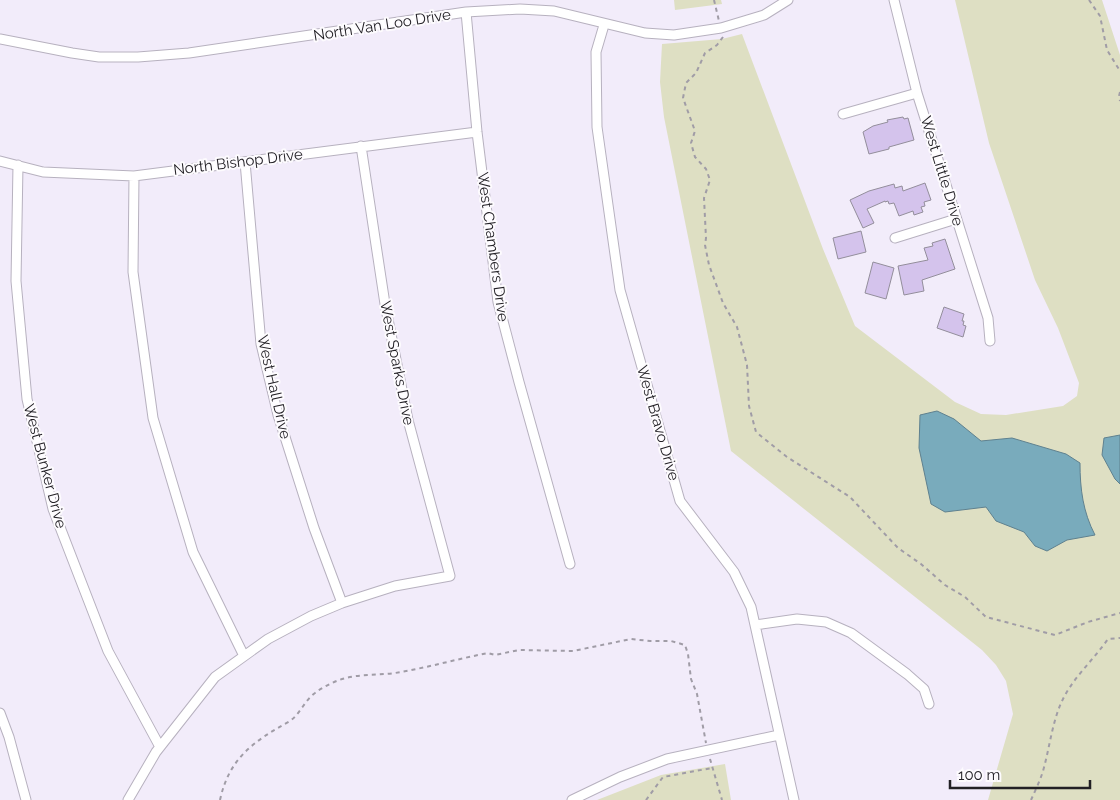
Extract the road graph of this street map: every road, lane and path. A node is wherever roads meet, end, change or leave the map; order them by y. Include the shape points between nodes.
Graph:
1 (714, 0) edge
2 (788, 0) edge
3 (894, 0) edge
4 (1089, 0) edge
5 (466, 12) junction
6 (719, 20) dead end
7 (604, 24) junction
8 (723, 35) dead end
9 (0, 39) edge
10 (1120, 71) edge
11 (1120, 92) edge
12 (917, 93) junction
13 (1120, 101) edge
14 (843, 114) dead end
15 (477, 132) junction
16 (361, 146) junction
17 (0, 161) edge
18 (244, 162) junction
19 (18, 165) junction
20 (134, 176) junction
21 (956, 219) junction
22 (895, 238) dead end
23 (990, 341) dead end
24 (570, 564) dead end
25 (342, 603) junction
26 (1120, 614) edge
27 (755, 625) junction
28 (1120, 638) edge
29 (244, 656) junction
30 (929, 704) dead end
31 (0, 712) edge
32 (779, 735) junction
33 (706, 743) dead end
34 (160, 747) junction
35 (710, 758) dead end
36 (712, 768) junction
37 (26, 800) edge
38 (128, 800) edge
39 (220, 800) edge
40 (572, 800) edge
41 (646, 800) edge
42 (722, 800) edge
43 (794, 800) edge
44 (1031, 800) edge

1 - 6 path
2 - 7 street, North Van Loo Drive via 764,15 721,28 674,35 645,33
3 - 12 street, West Little Drive
4 - 10 path via 1100,16 1107,50
5 - 7 street, North Van Loo Drive via 520,9 554,12
5 - 9 street, North Van Loo Drive via 208,50 138,57 99,57
5 - 15 street, West Chambers Drive
7 - 27 street, West Bravo Drive via 596,52 597,127 620,290 680,501 734,572 751,607
8 - 26 path via 717,45 705,53 696,72 686,82 683,98 695,131 691,143 695,157 706,169 710,180 704,198 704,245 724,303 737,327 747,365 749,406 756,432 787,457 850,497 898,548 965,597 986,617 1054,635
11 - 13 path
12 - 14 street
12 - 21 street, West Little Drive
15 - 16 street, North Bishop Drive
15 - 24 street, West Chambers Drive via 498,302
16 - 18 street, North Bishop Drive
16 - 25 street, West Sparks Drive via 385,304 408,420 450,576 395,586
17 - 19 street, North Bishop Drive
18 - 20 street, North Bishop Drive
18 - 25 street, West Hall Drive via 261,344 278,415
19 - 20 street, North Bishop Drive via 42,172
19 - 34 street, West Bunker Drive via 16,281 28,399 53,509 108,651
20 - 29 street via 133,272 153,418 193,552
21 - 22 street
21 - 23 street, West Little Drive via 988,318
25 - 29 street via 268,639
27 - 30 street via 797,619 826,622 851,634 907,674 924,689
27 - 32 street, West Bravo Drive
28 - 44 path via 1108,639 1064,697
29 - 34 street via 216,677
31 - 37 street
32 - 40 street via 667,759
32 - 43 street, West Bravo Drive
33 - 39 path via 684,645 671,641 630,639 573,651 488,653 395,673 353,676 333,683 315,693 292,719 266,735 232,766
34 - 38 street
35 - 36 path
36 - 41 path via 664,777
36 - 42 path

